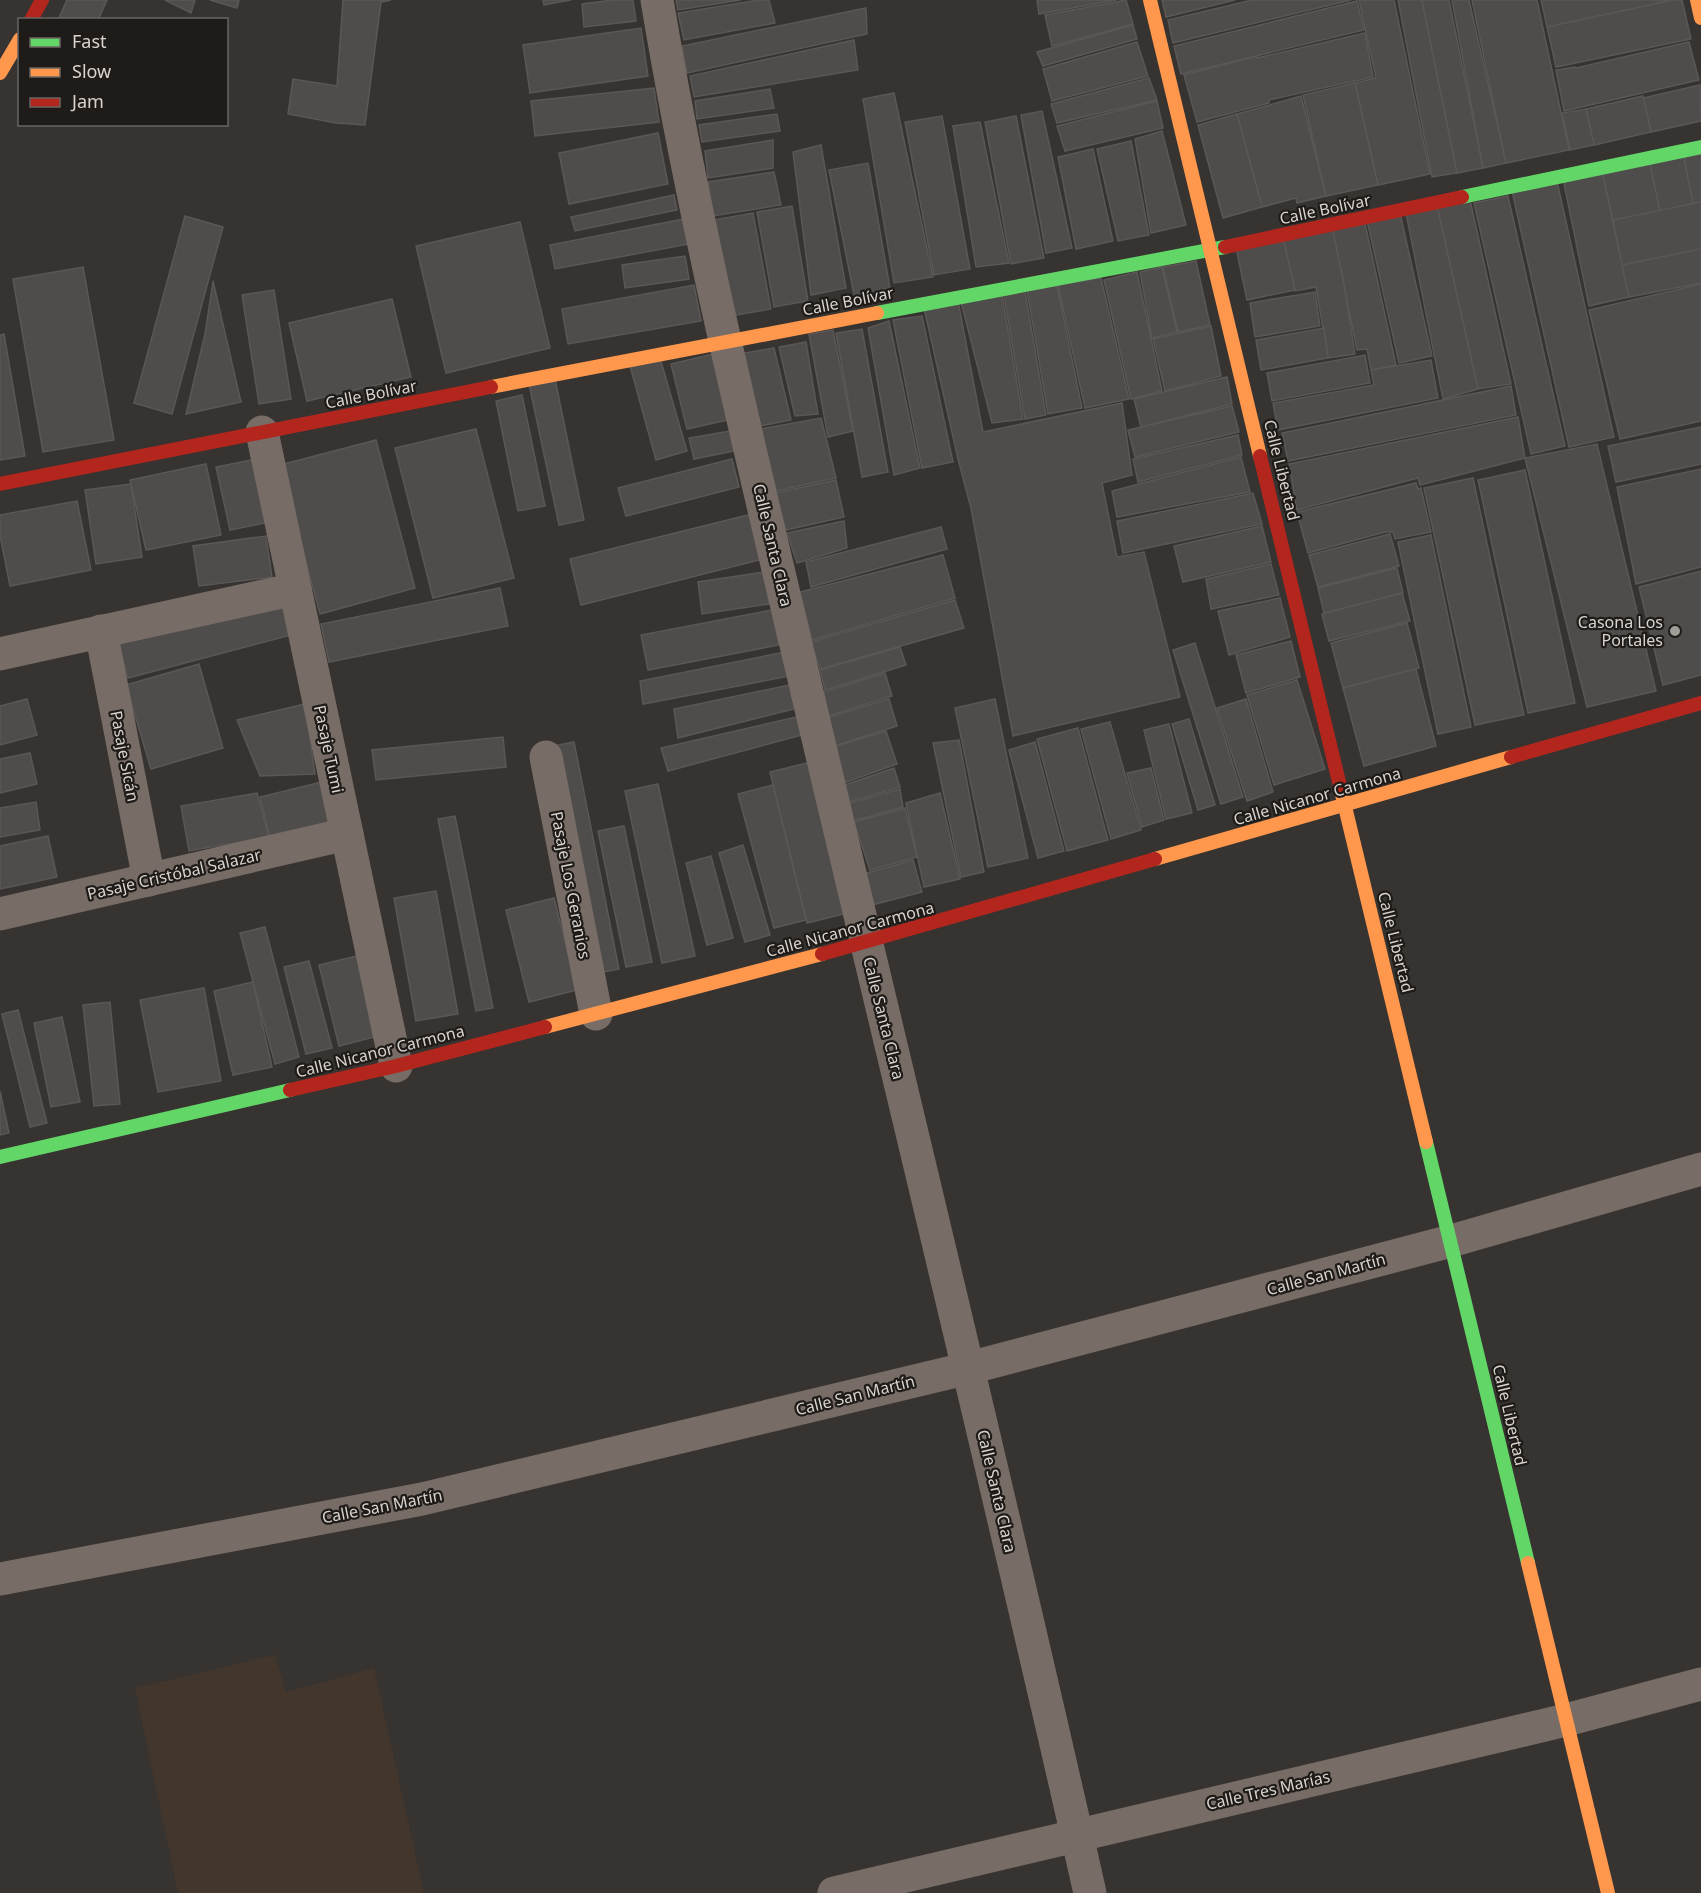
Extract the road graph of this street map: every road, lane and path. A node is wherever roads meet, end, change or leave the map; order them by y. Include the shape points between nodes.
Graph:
1 (42, 0) edge
2 (657, 0) edge
3 (1150, 0) edge
4 (1697, 0) edge
5 (32, 18) edge
6 (1701, 18) edge
7 (18, 42) edge
8 (0, 73) edge
9 (1701, 147) edge
10 (1212, 250) junction
11 (725, 341) junction
12 (262, 432) junction
13 (0, 484) edge
14 (295, 589) junction
15 (101, 631) junction
16 (0, 654) edge
17 (1701, 704) edge
18 (546, 757) dead end
19 (1346, 805) junction
20 (347, 834) junction
21 (149, 880) junction
22 (0, 914) edge
23 (866, 942) junction
24 (596, 1014) junction
25 (396, 1066) junction
26 (0, 1157) edge
27 (1701, 1169) edge
28 (1451, 1241) junction
29 (969, 1368) junction
30 (0, 1580) edge
31 (1701, 1684) edge
32 (1566, 1720) junction
33 (1077, 1834) junction
34 (834, 1893) edge
35 (1090, 1893) edge
36 (1608, 1893) edge

1 - 5 street
2 - 11 street, Calle Santa Clara
3 - 10 street, Calle Libertad
4 - 6 street
7 - 8 street
9 - 10 street, Calle Bolívar
10 - 11 street, Calle Bolívar
10 - 19 street, Calle Libertad
11 - 12 street, Calle Bolívar
11 - 23 street, Calle Santa Clara
12 - 13 street, Calle Bolívar
12 - 14 street, Pasaje Tumi
14 - 15 street
14 - 20 street, Pasaje Tumi
15 - 16 street
15 - 21 street, Pasaje Sicán
17 - 19 street, Calle Nicanor Carmona
18 - 24 street, Pasaje Los Geranios
19 - 23 street, Calle Nicanor Carmona
19 - 28 street, Calle Libertad
20 - 21 street, Pasaje Cristóbal Salazar
20 - 25 street, Pasaje Tumi
21 - 22 street, Pasaje Cristóbal Salazar
23 - 24 street, Calle Nicanor Carmona
23 - 29 street, Calle Santa Clara
24 - 25 street, Calle Nicanor Carmona
25 - 26 street, Calle Nicanor Carmona
27 - 28 street, Calle San Martín
28 - 29 street, Calle San Martín
28 - 32 street, Calle Libertad
29 - 30 street, Calle San Martín via 422,1499
29 - 33 street, Calle Santa Clara
31 - 32 street, Calle Tres Marías
32 - 33 street, Calle Tres Marías
32 - 36 street, Calle Libertad
33 - 34 street, Calle Tres Marías
33 - 35 street, Calle Santa Clara

